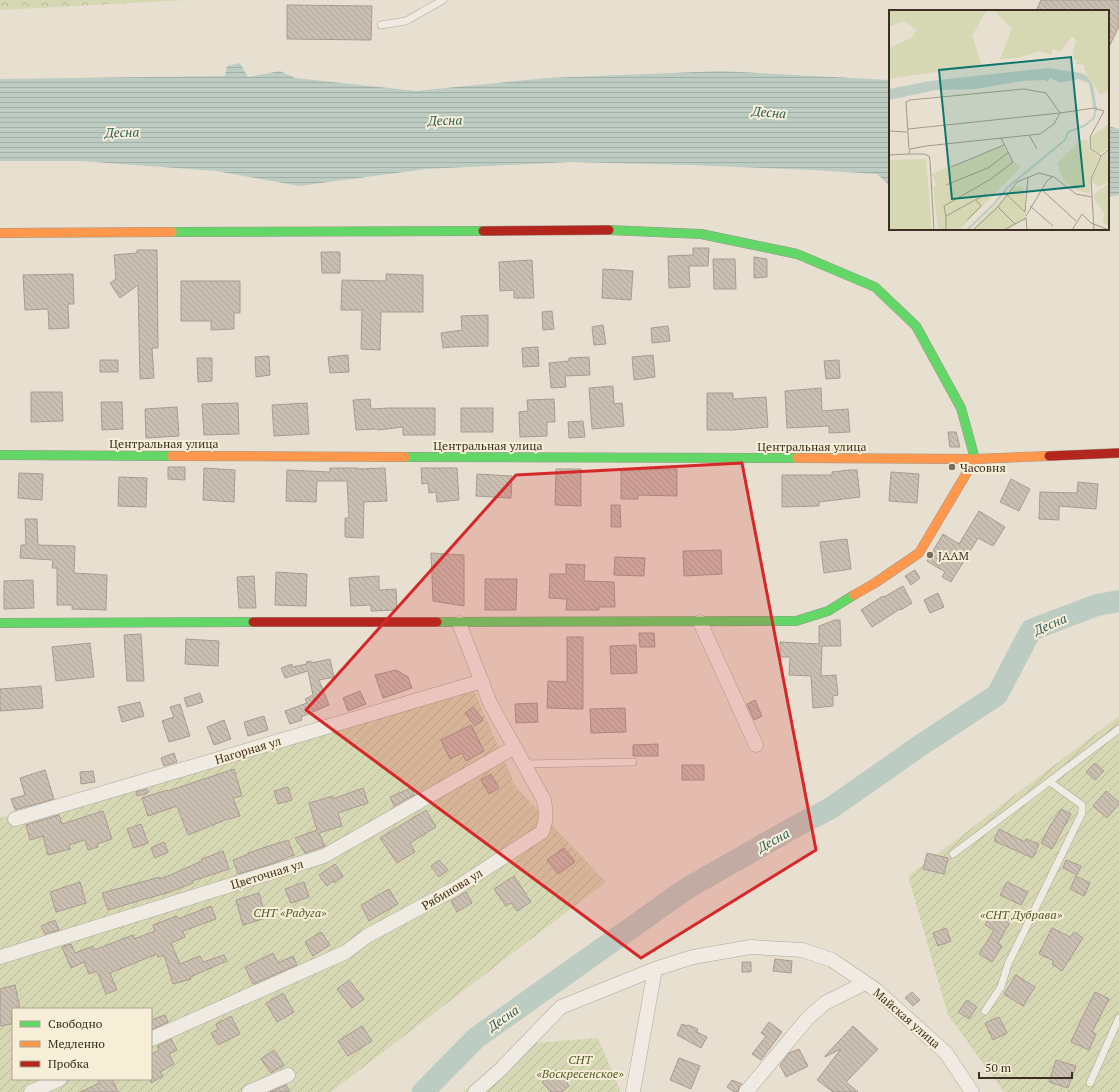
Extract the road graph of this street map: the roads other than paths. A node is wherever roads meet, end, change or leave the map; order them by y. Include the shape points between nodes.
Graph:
1 (443, 0) edge
2 (381, 25) dead end
3 (0, 233) edge
4 (1119, 453) edge
5 (0, 455) edge
6 (976, 459) junction
7 (460, 622) junction
8 (700, 622) junction
9 (0, 623) edge
10 (482, 681) junction
11 (1119, 729) edge
12 (756, 745) dead end
13 (515, 747) junction
14 (633, 762) dead end
15 (524, 764) junction
16 (1050, 782) junction
17 (15, 819) dead end
18 (953, 854) dead end
19 (0, 957) edge
20 (655, 969) junction
21 (865, 983) junction
22 (985, 1011) dead end
23 (1119, 1018) edge
24 (152, 1038) edge
25 (288, 1075) dead end
26 (58, 1080) edge
27 (1090, 1083) dead end
28 (758, 1087) edge
29 (31, 1092) edge
30 (249, 1092) edge
31 (475, 1092) edge
32 (633, 1092) edge
33 (746, 1092) edge
34 (972, 1092) edge

1 - 2 lane via 406,21
3 - 6 street via 598,230 701,234 797,254 875,287 916,326 961,408
4 - 6 street, Центральная улица
5 - 6 street, Центральная улица
6 - 8 street via 919,553 828,611 796,621
7 - 8 street
7 - 9 street
7 - 10 street, Рябинова ул
8 - 12 street
10 - 13 street, Рябинова ул via 490,703
10 - 17 street, Нагорная ул
11 - 16 lane
13 - 15 street, Рябинова ул
13 - 19 street, Цветочная ул via 324,856
14 - 15 lane
15 - 24 street, Рябинова ул via 544,800 546,822 542,832 456,888 367,936 346,952
16 - 18 lane
16 - 22 lane via 1082,805 1082,813 1008,964 1001,986
20 - 21 street via 692,957 751,947 788,949 802,950 832,960
20 - 31 street via 561,1007
20 - 32 street
21 - 28 street, Майская улица via 825,1003 806,1019
21 - 34 street, Майская улица via 946,1053
23 - 27 lane
25 - 30 street
26 - 29 street
28 - 33 street, Майская улица

